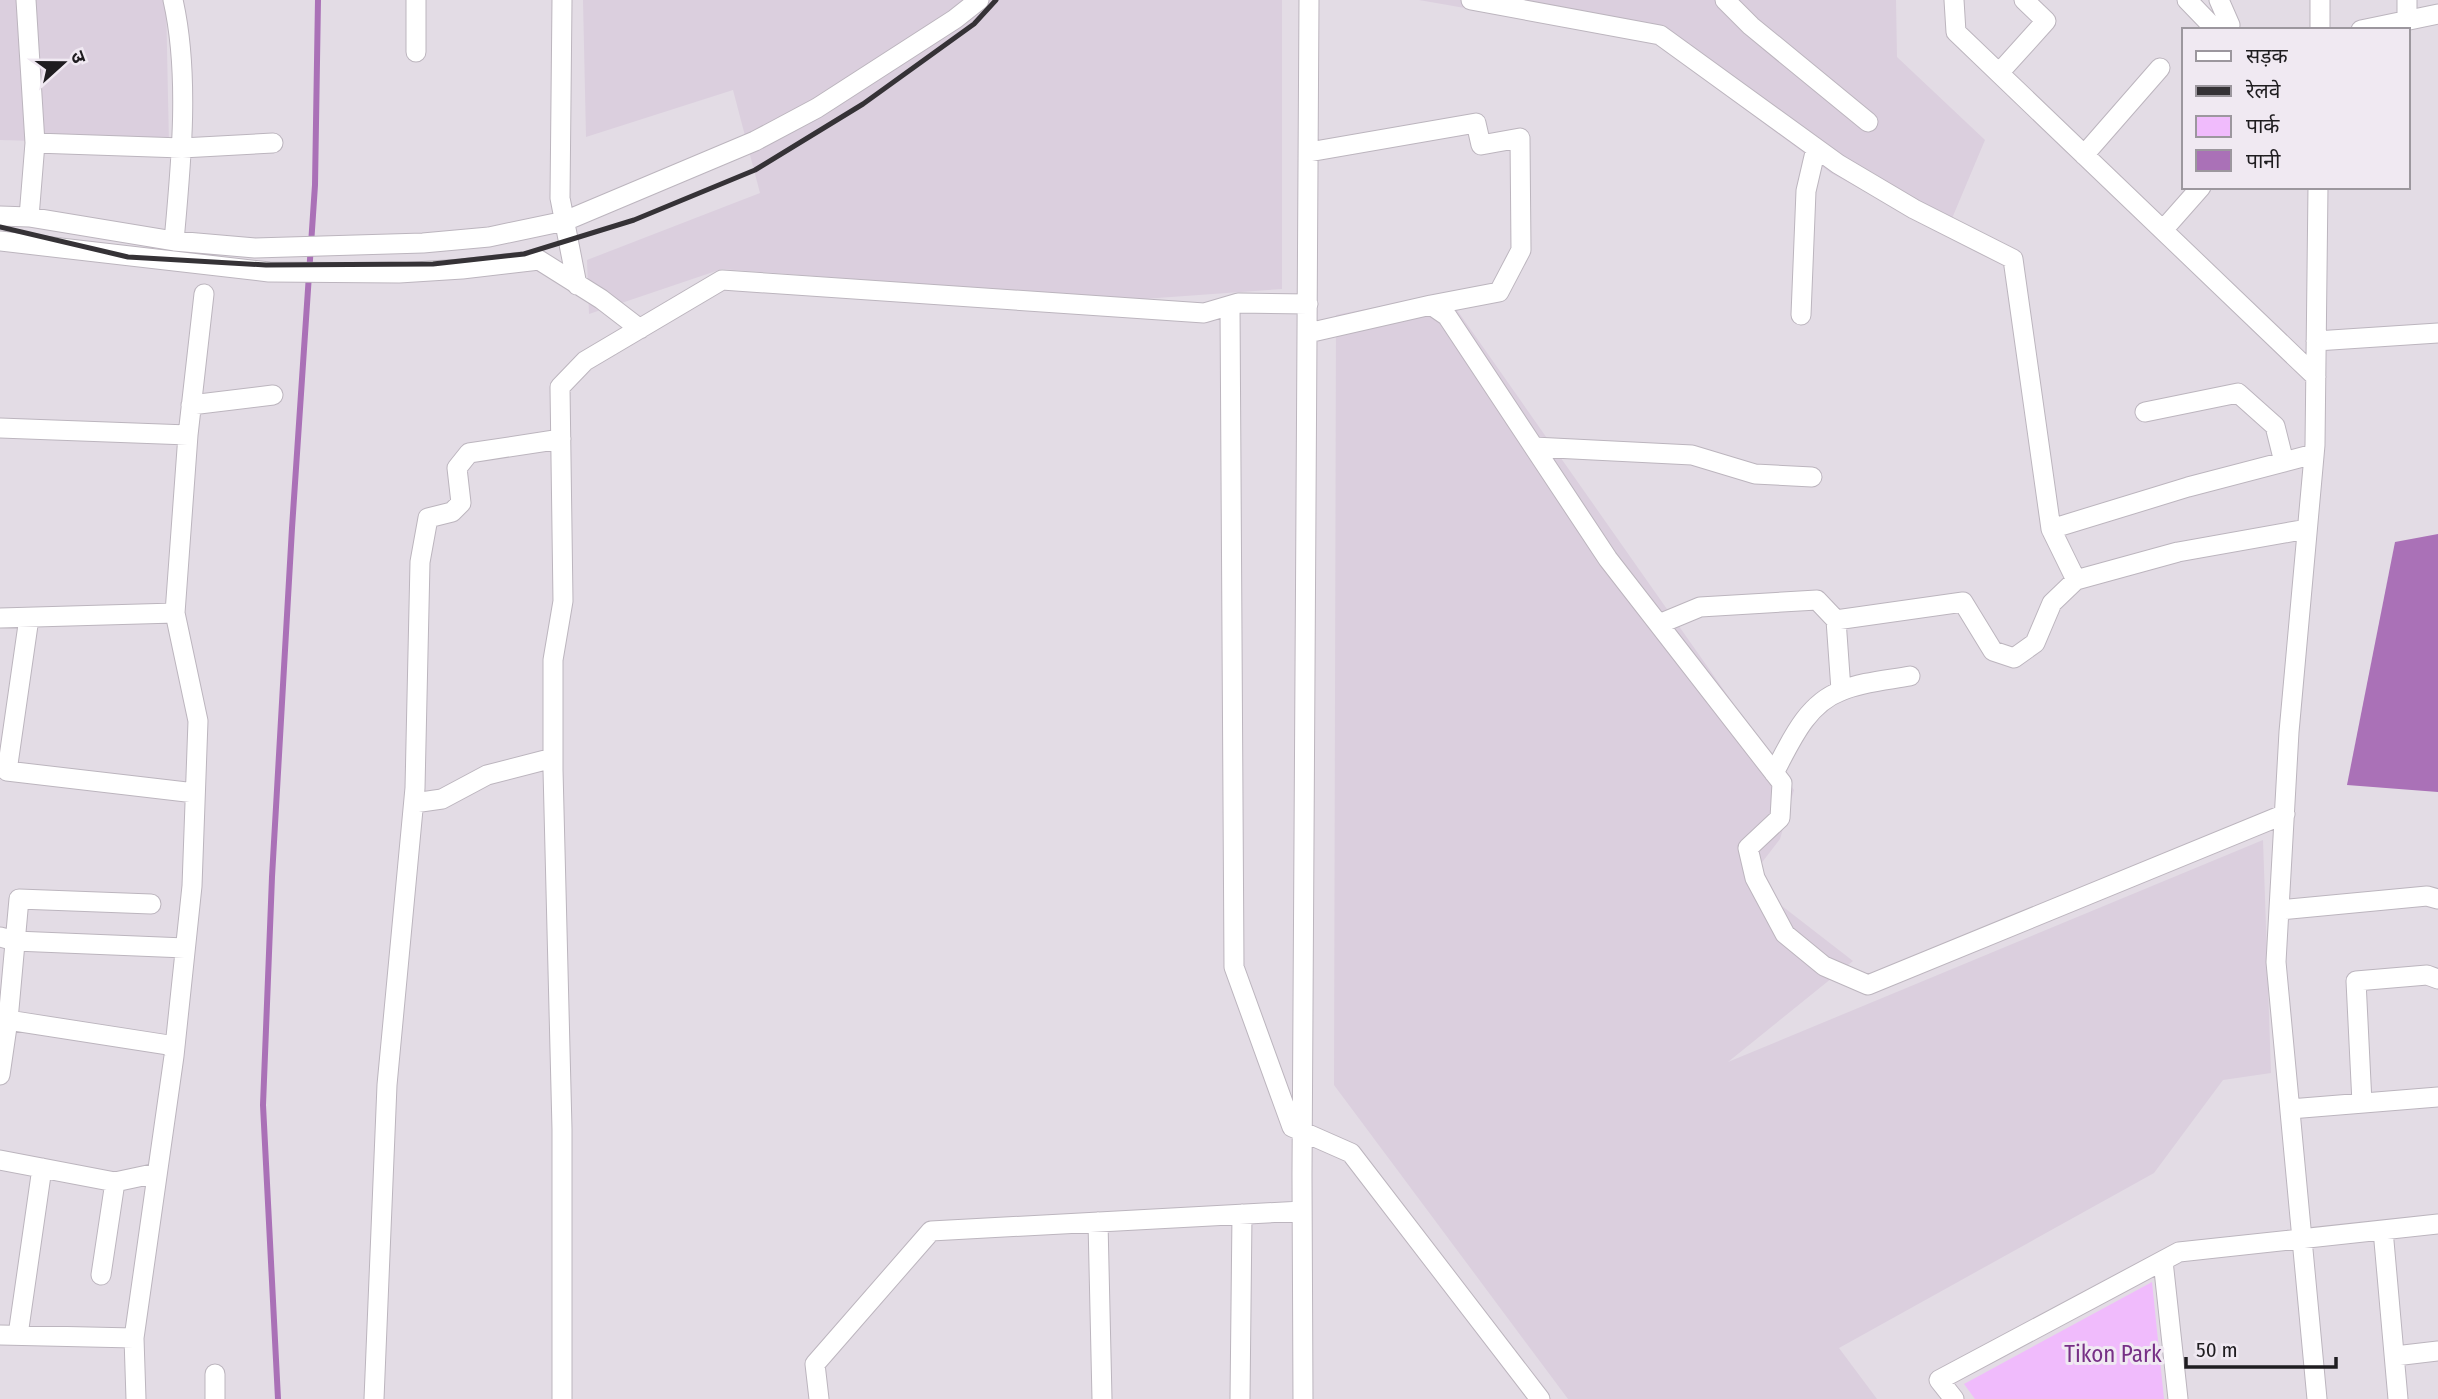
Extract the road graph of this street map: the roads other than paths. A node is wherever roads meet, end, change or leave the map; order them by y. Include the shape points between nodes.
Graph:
1 (26, 0) edge
2 (173, 0) edge
3 (416, 0) edge
4 (562, 0) edge
5 (979, 0) edge
6 (1309, 0) edge
7 (1471, 0) edge
8 (1725, 0) edge
9 (1954, 0) edge
10 (2024, 0) edge
11 (2188, 0) edge
12 (2220, 0) edge
13 (2320, 0) edge
14 (2407, 0) edge
15 (2438, 14) edge
16 (2407, 20) junction
17 (2214, 28) edge
18 (2229, 28) edge
19 (2320, 28) edge
20 (2370, 28) edge
21 (416, 52) dead end
22 (2160, 68) dead end
23 (1999, 73) junction
24 (1868, 122) dead end
25 (35, 143) junction
26 (273, 143) dead end
27 (182, 148) junction
28 (1816, 148) junction
29 (1309, 152) junction
30 (2084, 155) junction
31 (2200, 189) edge
32 (2318, 189) edge
33 (0, 216) edge
34 (29, 217) junction
35 (565, 221) junction
36 (2163, 230) junction
37 (0, 241) edge
38 (174, 241) junction
39 (577, 285) junction
40 (204, 295) dead end
41 (1308, 304) junction
42 (1431, 305) junction
43 (1230, 306) junction
44 (1801, 315) dead end
45 (640, 329) junction
46 (1308, 333) junction
47 (2438, 333) edge
48 (2316, 341) junction
49 (2316, 377) junction
50 (273, 395) dead end
51 (191, 405) junction
52 (2145, 412) dead end
53 (0, 428) edge
54 (188, 435) junction
55 (561, 439) junction
56 (1534, 447) junction
57 (2314, 454) junction
58 (2284, 462) junction
59 (1812, 477) dead end
60 (2051, 529) junction
61 (2307, 529) junction
62 (2076, 580) junction
63 (175, 612) junction
64 (0, 618) edge
65 (29, 618) junction
66 (1836, 620) junction
67 (1659, 624) junction
68 (1910, 676) dead end
69 (1840, 691) junction
70 (553, 758) junction
71 (1774, 773) junction
72 (195, 793) junction
73 (414, 803) junction
74 (2285, 814) junction
75 (2438, 899) edge
76 (151, 904) dead end
77 (2279, 910) junction
78 (8, 939) edge
79 (185, 948) junction
80 (2438, 979) edge
81 (8, 1020) junction
82 (175, 1046) junction
83 (0, 1075) edge
84 (2438, 1097) edge
85 (2361, 1103) junction
86 (2290, 1109) junction
87 (1302, 1133) junction
88 (0, 1160) edge
89 (42, 1168) junction
90 (157, 1173) junction
91 (115, 1182) junction
92 (1302, 1211) junction
93 (1242, 1214) junction
94 (1098, 1222) junction
95 (2438, 1224) edge
96 (2382, 1230) junction
97 (2302, 1237) junction
98 (2163, 1261) junction
99 (101, 1275) dead end
100 (9, 1335) edge
101 (134, 1338) junction
102 (2438, 1351) edge
103 (2395, 1356) junction
104 (215, 1374) dead end
105 (136, 1399) edge
106 (215, 1399) edge
107 (374, 1399) edge
108 (562, 1399) edge
109 (819, 1399) edge
110 (1102, 1399) edge
111 (1240, 1399) edge
112 (1303, 1399) edge
113 (1540, 1399) edge
114 (1954, 1399) edge
115 (2178, 1399) edge
116 (2317, 1399) edge
117 (2399, 1399) edge

1 - 25 street
2 - 27 street via 180,29
3 - 21 street
4 - 35 street via 560,198
5 - 35 street via 817,108 755,141
6 - 29 street
7 - 28 street via 1660,35
8 - 24 street
9 - 23 street via 1956,32
10 - 23 street via 2046,21
11 - 17 street
12 - 18 street
13 - 19 street
14 - 16 street
15 - 16 street
16 - 20 street
22 - 30 street
23 - 30 street
25 - 27 street
25 - 34 street
26 - 27 street
27 - 38 street
28 - 44 street via 1806,191
28 - 60 street via 1914,209 2013,259
29 - 41 street
29 - 42 street via 1476,123 1480,145 1520,138 1521,250 1499,292
30 - 36 street
31 - 36 street
32 - 48 street
33 - 34 street
34 - 38 street
35 - 38 street via 489,237 423,243 255,248
35 - 39 street
36 - 49 street
37 - 39 street via 269,272 462,270 539,260
39 - 45 street
40 - 51 street
41 - 43 street
41 - 46 street
42 - 46 street
42 - 56 street via 1447,316
43 - 45 street via 1204,313 722,280
43 - 87 street via 1234,967 1292,1126
45 - 55 street via 585,361 560,387
46 - 87 street
47 - 48 street
48 - 49 street
49 - 57 street
50 - 51 street
51 - 54 street
52 - 58 street via 2238,393 2275,426
53 - 54 street
54 - 63 street
55 - 70 street via 563,601 553,660
55 - 73 street via 469,453 457,468 461,503 452,512 428,518 420,562
56 - 59 street via 1692,455 1755,474
56 - 67 street via 1608,559
57 - 58 street
57 - 61 street
58 - 60 street
60 - 62 street
61 - 62 street via 2178,552
61 - 74 street
62 - 66 street via 2052,603 2035,643 2014,658 1993,651 1963,602
63 - 65 street
63 - 72 street via 198,721
64 - 65 street
65 - 72 street via 7,771
66 - 67 street via 1818,600 1700,607
66 - 69 street
67 - 71 street
68 - 69 street
69 - 71 street via 1816,705
70 - 73 street via 487,775 442,799
70 - 108 street via 562,1129
71 - 74 street via 1782,783 1780,818 1748,848 1755,878 1785,934 1824,966 1868,985
72 - 79 street
73 - 107 street via 387,1085
74 - 77 street
75 - 77 street via 2427,896
76 - 78 street via 19,899
77 - 86 street via 2276,962
78 - 79 street
78 - 81 street
79 - 82 street
80 - 85 street via 2427,975 2356,981
81 - 82 street
81 - 83 street
82 - 90 street
84 - 85 street
85 - 86 street
86 - 97 street
87 - 92 street
87 - 113 street via 1351,1153
88 - 89 street
89 - 91 street
89 - 100 street
90 - 91 street
90 - 101 street
91 - 99 street
92 - 93 street
92 - 112 street
93 - 94 street
93 - 111 street
94 - 109 street via 931,1231 816,1364
94 - 110 street
95 - 96 street
96 - 97 street
96 - 103 street
97 - 98 street via 2179,1252
97 - 116 street
98 - 114 street via 1939,1380
98 - 115 street
100 - 101 street
101 - 105 street
102 - 103 street
103 - 117 street
104 - 106 street

